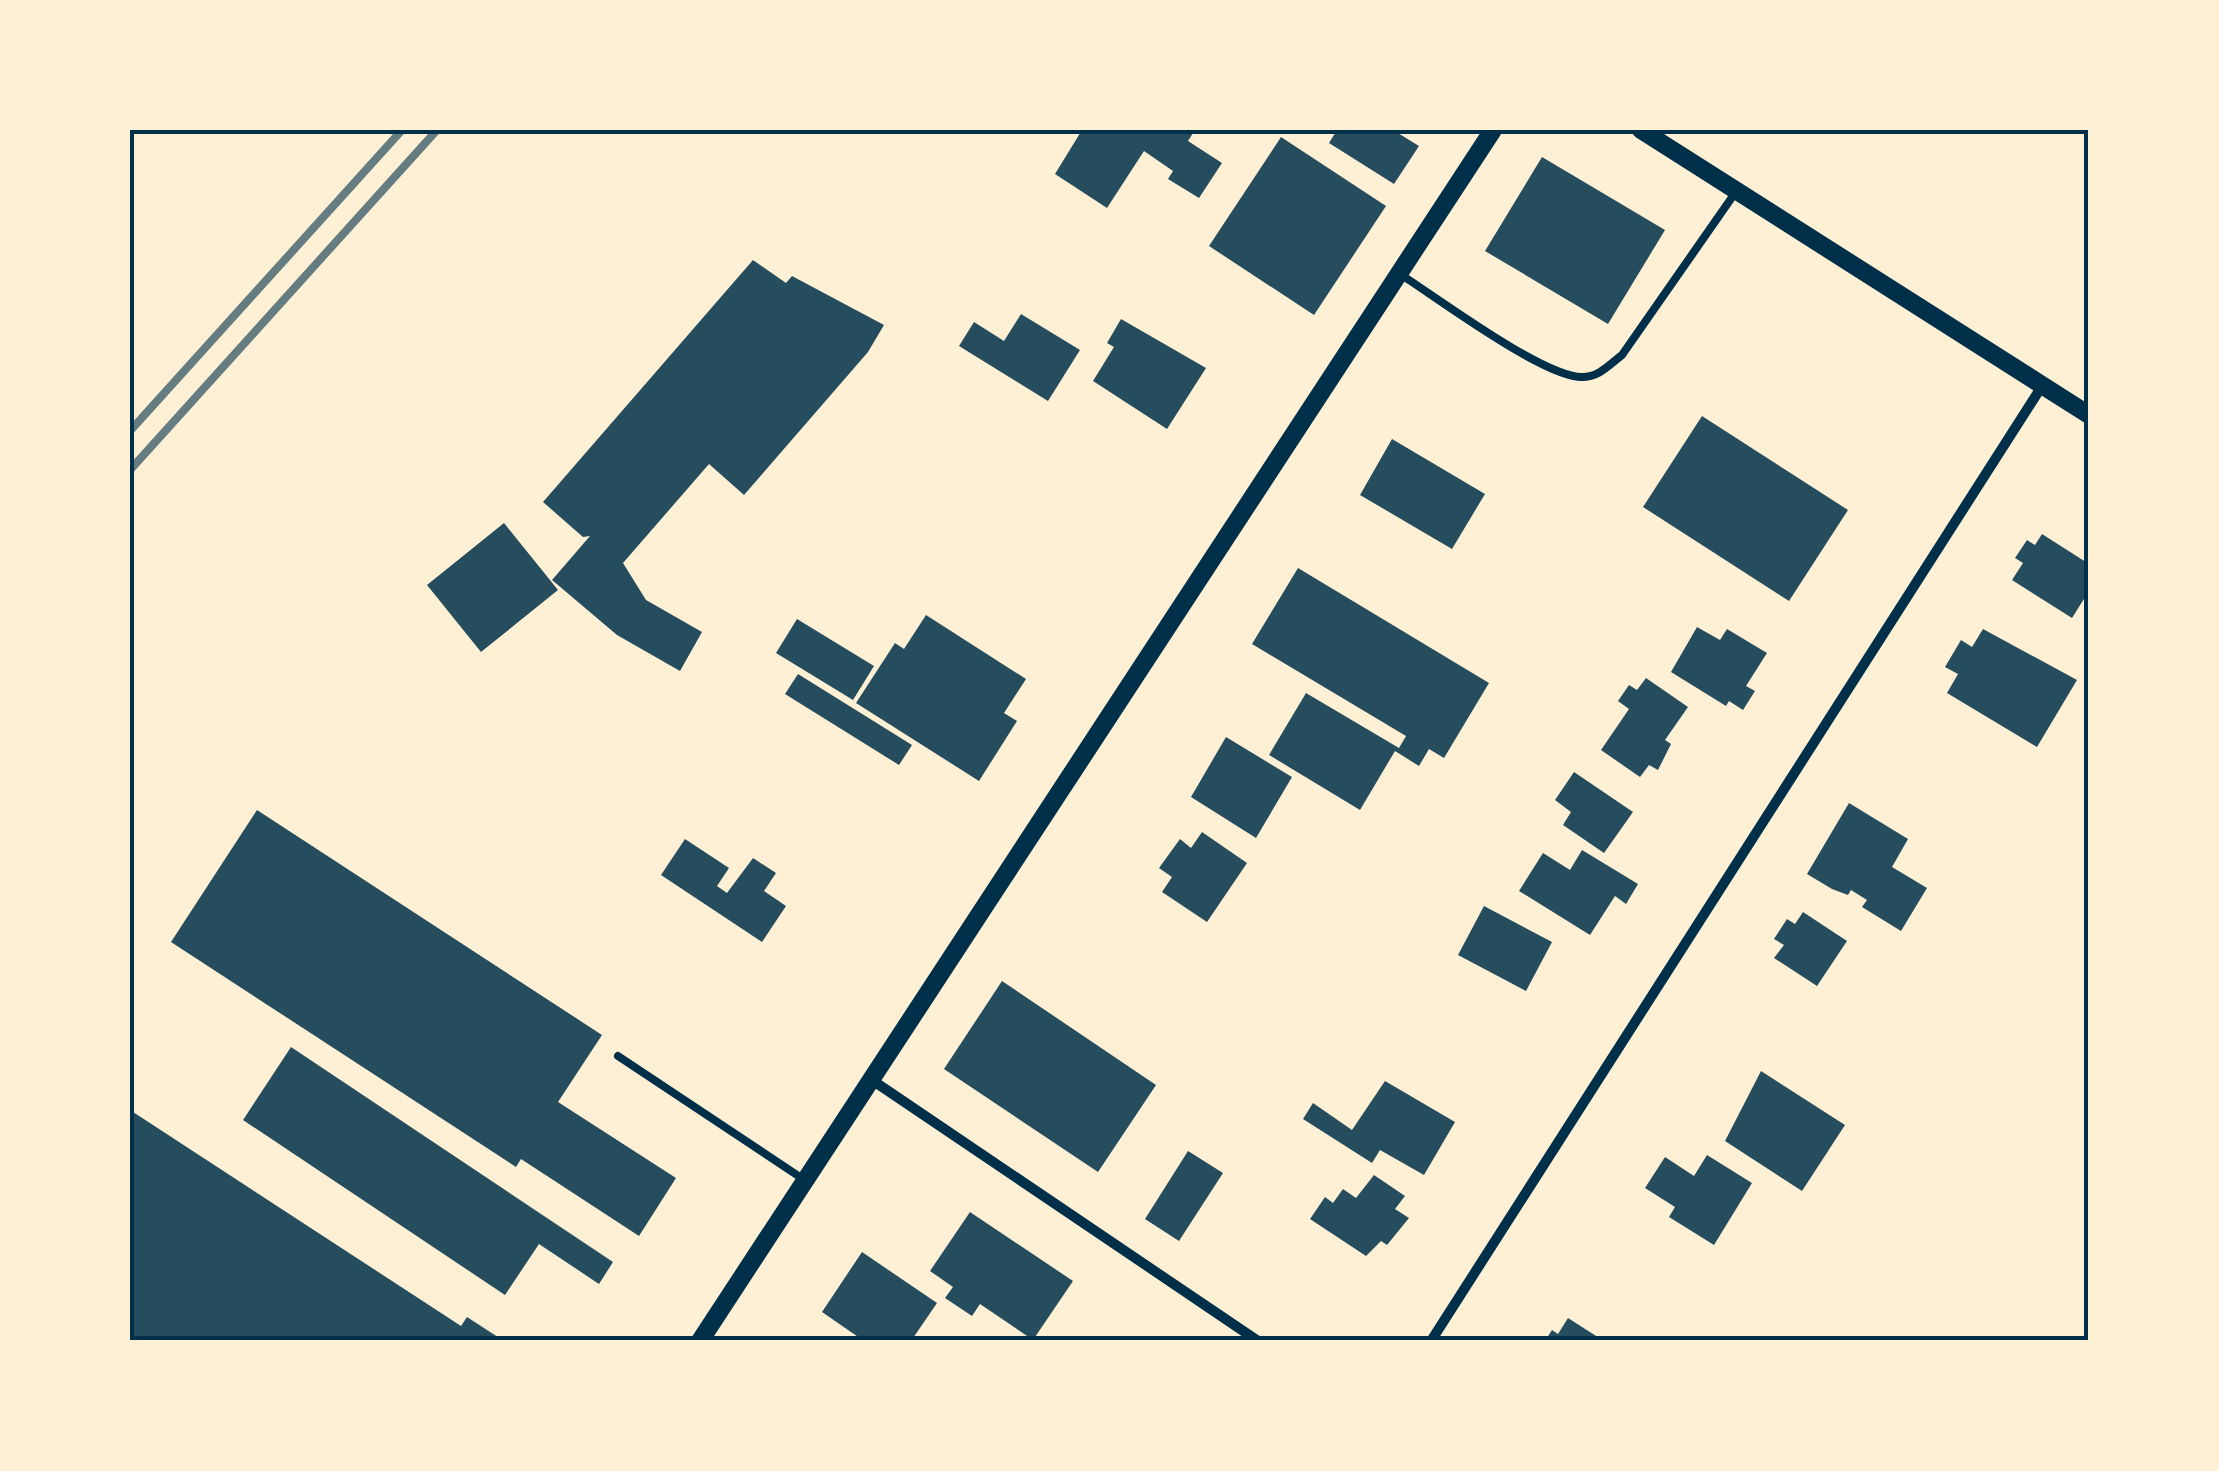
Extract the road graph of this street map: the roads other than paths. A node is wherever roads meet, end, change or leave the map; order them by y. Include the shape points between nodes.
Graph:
1 (1493, 130) edge
2 (1641, 130) edge
3 (1736, 192) junction
4 (1400, 274) junction
5 (2042, 386) junction
6 (2089, 415) edge
7 (618, 1056) dead end
8 (869, 1077) junction
9 (803, 1180) junction
10 (700, 1341) edge
11 (1258, 1341) edge
12 (1432, 1341) edge

1 - 4 street
2 - 3 street
3 - 4 lane via 1622,355 1598,374 1579,378 1544,364
3 - 5 street
4 - 8 street
5 - 6 street
5 - 12 street
7 - 9 lane
8 - 9 street
8 - 11 street
9 - 10 street

